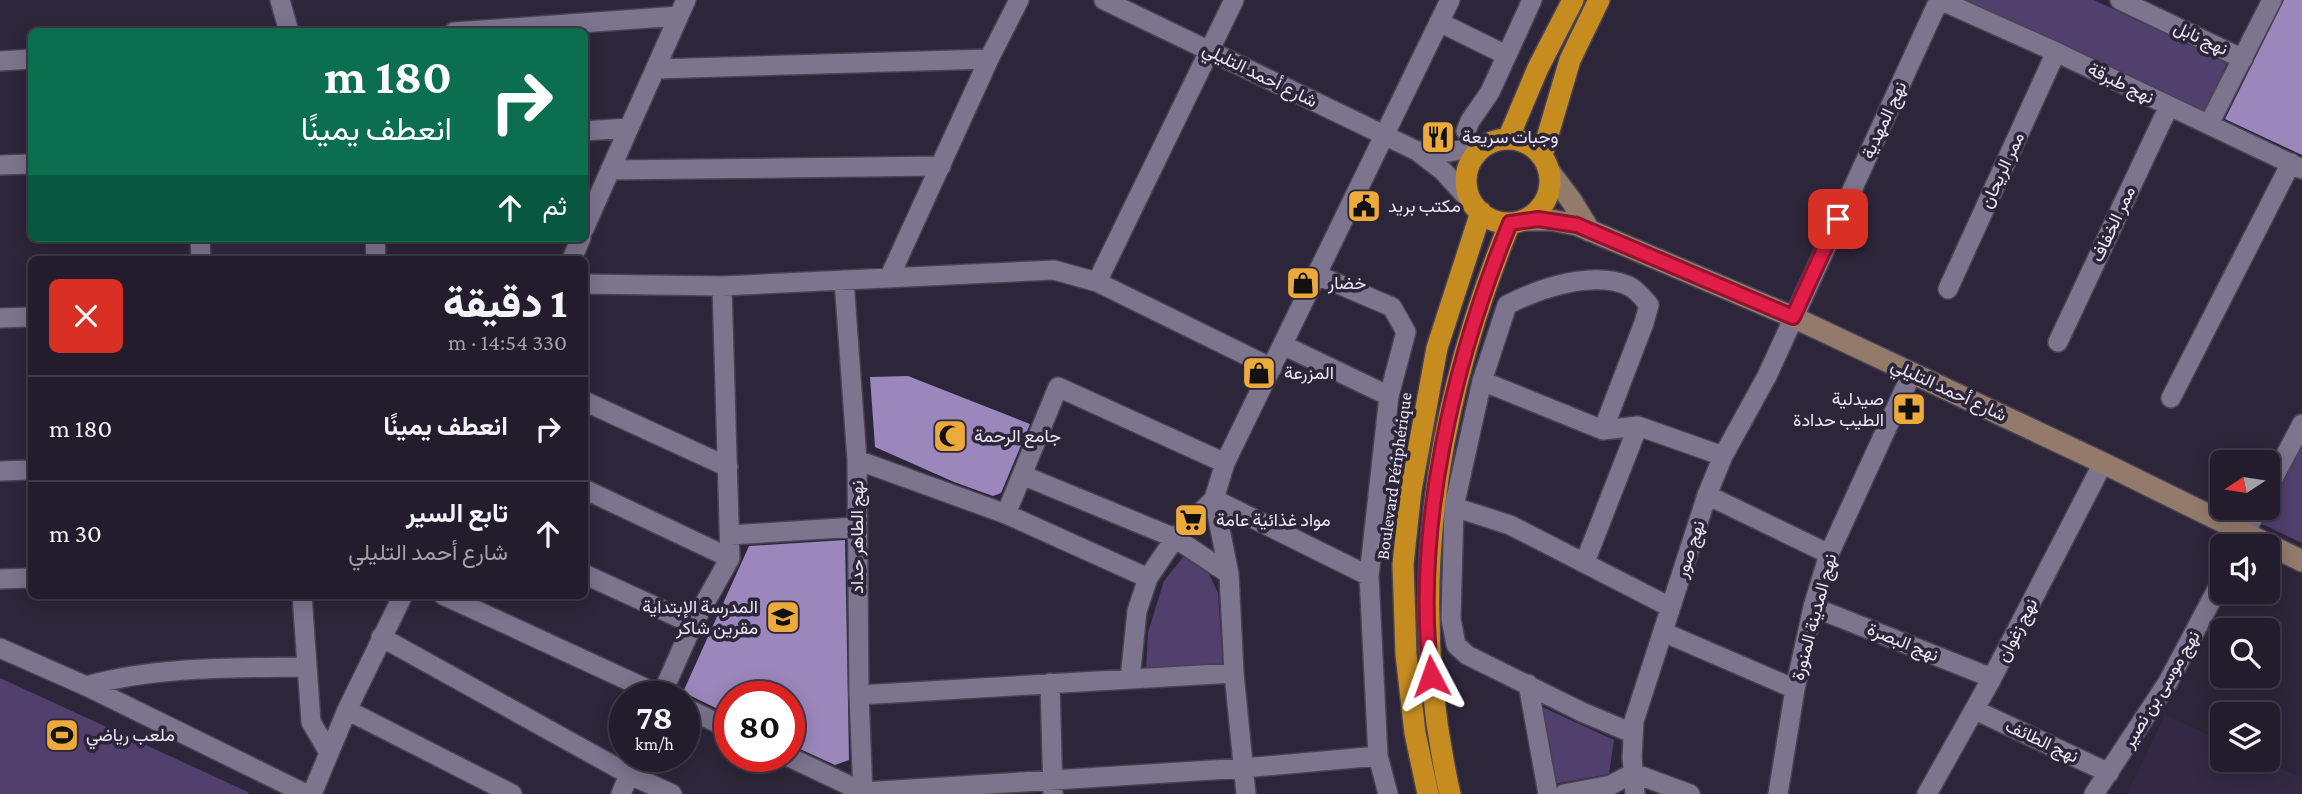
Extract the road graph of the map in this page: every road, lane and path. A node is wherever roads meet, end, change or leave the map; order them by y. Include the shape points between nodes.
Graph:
1 (280, 0) edge
2 (1019, 0) edge
3 (1104, 0) edge
4 (1234, 0) edge
5 (1450, 0) edge
6 (1532, 0) edge
7 (1573, 0) edge
8 (1599, 0) edge
9 (1939, 0) edge
10 (2120, 0) edge
11 (2272, 0) edge
12 (682, 8) edge
13 (1439, 22) junction
14 (288, 28) edge
15 (492, 28) edge
16 (1210, 51) junction
17 (2056, 52) junction
18 (1506, 55) junction
19 (2243, 58) junction
20 (28, 59) edge
21 (989, 59) junction
22 (0, 61) edge
23 (656, 69) junction
24 (2169, 106) junction
25 (2209, 124) junction
26 (628, 128) junction
27 (588, 131) edge
28 (1466, 131) dead end
29 (1385, 135) junction
30 (1508, 139) junction
31 (1486, 145) junction
32 (1416, 151) junction
33 (1545, 163) junction
34 (28, 164) edge
35 (0, 165) edge
36 (941, 166) junction
37 (2296, 166) edge
38 (610, 170) junction
39 (1477, 208) junction
40 (588, 220) edge
41 (1517, 222) junction
42 (1590, 231) junction
43 (1317, 275) junction
44 (890, 276) junction
45 (844, 280) junction
46 (1097, 282) junction
47 (588, 284) edge
48 (722, 286) junction
49 (1948, 289) dead end
50 (28, 317) edge
51 (1793, 317) junction
52 (0, 318) edge
53 (2057, 342) dead end
54 (1283, 345) junction
55 (1272, 368) junction
56 (1912, 373) junction
57 (1482, 381) junction
58 (1389, 396) junction
59 (2171, 398) dead end
60 (588, 403) edge
61 (2302, 424) edge
62 (1638, 426) junction
63 (1603, 430) junction
64 (1723, 456) junction
65 (857, 460) junction
66 (1225, 463) junction
67 (2103, 463) junction
68 (2280, 465) edge
69 (728, 467) junction
70 (28, 470) edge
71 (0, 471) edge
72 (1022, 475) junction
73 (588, 491) edge
74 (1707, 495) junction
75 (1214, 499) junction
76 (1454, 507) junction
77 (1006, 514) junction
78 (856, 527) junction
79 (2232, 534) edge
80 (731, 535) junction
81 (1175, 538) junction
82 (2280, 553) edge
83 (1829, 554) junction
84 (730, 558) junction
85 (2302, 561) edge
86 (1585, 562) junction
87 (1229, 574) junction
88 (588, 576) edge
89 (1368, 576) junction
90 (28, 578) edge
91 (1148, 578) junction
92 (0, 579) edge
93 (302, 599) edge
94 (401, 599) edge
95 (452, 599) edge
96 (2210, 603) edge
97 (1670, 607) junction
98 (1813, 607) junction
99 (693, 624) junction
100 (1662, 632) junction
101 (381, 637) junction
102 (0, 648) edge
103 (307, 667) junction
104 (1234, 673) junction
105 (1129, 678) junction
106 (1992, 678) junction
107 (629, 681) edge
108 (668, 681) edge
109 (1050, 683) junction
110 (1528, 684) junction
111 (86, 686) junction
112 (1795, 689) junction
113 (859, 695) junction
114 (347, 710) junction
115 (1975, 710) junction
116 (1632, 733) junction
117 (328, 751) junction
118 (1378, 756) junction
119 (805, 765) edge
120 (1244, 768) junction
121 (631, 772) edge
122 (1633, 773) junction
123 (2109, 773) junction
124 (630, 775) junction
125 (1053, 787) edge
126 (1619, 790) edge
127 (863, 793) edge
128 (306, 794) edge
129 (312, 794) edge
130 (512, 794) edge
131 (621, 794) edge
132 (671, 794) edge
133 (1246, 794) edge
134 (1388, 794) edge
135 (1428, 794) edge
136 (1450, 794) edge
137 (1548, 794) edge
138 (1563, 794) edge
139 (1635, 794) edge
140 (1690, 794) edge
141 (1778, 794) edge
142 (1927, 794) edge
143 (2094, 794) edge

1 - 14 street
2 - 21 street
3 - 16 street, شارع أحمد التليلي
4 - 16 street
5 - 13 street
6 - 18 street
7 - 30 highway
8 - 33 highway via 1570,60
9 - 17 street, نهج طبرقة
9 - 51 street, نهج المهدية
10 - 19 street, نهج نابل
11 - 19 street
12 - 15 street
12 - 23 street
13 - 18 street
13 - 29 street
16 - 29 street, شارع أحمد التليلي
16 - 46 street
17 - 24 street, نهج طبرقة
17 - 49 street, ممر الريحان
18 - 28 street
19 - 25 street
20 - 22 street
21 - 23 street
21 - 36 street
23 - 26 street
24 - 25 street, نهج طبرقة
24 - 53 street, ممر الخفاف
25 - 37 street, نهج طبرقة
26 - 27 street
26 - 38 street
29 - 32 street, شارع أحمد التليلي
29 - 43 street
30 - 31 highway
30 - 33 highway via 1532,146
31 - 32 street via 1449,152
31 - 39 highway via 1476,154 1467,178
32 - 39 street, شارع أحمد التليلي via 1443,171
33 - 41 highway via 1550,186 1546,200 1537,212
33 - 42 street
34 - 35 street
36 - 38 street
36 - 44 street
37 - 59 street
38 - 40 street
39 - 41 highway via 1494,220
39 - 135 highway, Boulevard Périphérique via 1437,348 1411,490 1403,564 1406,654
41 - 42 street, شارع أحمد التليلي via 1550,220
41 - 136 highway via 1485,287 1455,384 1431,535 1429,657
42 - 51 street, شارع أحمد التليلي
43 - 54 street
43 - 58 street via 1392,307 1406,332
44 - 45 street
44 - 46 street via 1054,270
45 - 48 street
45 - 65 street, نهج الطاهر حداد
46 - 55 street
47 - 48 street
48 - 69 street
50 - 52 street
51 - 56 street, شارع أحمد التليلي
51 - 64 street, نهج صور
54 - 55 street
54 - 58 street
55 - 66 street
56 - 67 street, شارع أحمد التليلي
56 - 83 street, نهج المدينة المنورة
57 - 63 street
57 - 63 street via 1507,305 1572,283 1602,279 1629,286 1649,305 1648,313
57 - 76 street
58 - 89 street
60 - 69 street
61 - 68 street
62 - 63 street
62 - 64 street
62 - 86 street
64 - 74 street, نهج صور
65 - 77 street
65 - 78 street, نهج الطاهر حداد
66 - 72 street via 1058,387
66 - 75 street
67 - 79 street, شارع أحمد التليلي
67 - 106 street, نهج زغوان
69 - 80 street
70 - 71 street
72 - 77 street
72 - 81 street
73 - 84 street
74 - 83 street
74 - 97 street, نهج صور
75 - 81 street
75 - 87 street
75 - 89 street
76 - 86 street via 1510,525
76 - 110 street via 1451,619 1456,645 1466,655
77 - 91 street
78 - 80 street
78 - 113 street, نهج الطاهر حداد
80 - 84 street
81 - 87 street
81 - 91 street
82 - 85 street, شارع أحمد التليلي
83 - 98 street, نهج المدينة المنورة
84 - 99 street
86 - 97 street
87 - 104 street
88 - 99 street
89 - 118 street
90 - 92 street
91 - 105 street via 1137,611
93 - 103 street
94 - 101 street
95 - 107 street
96 - 123 street, نهج موسى بن نصير via 2168,682
97 - 100 street, نهج صور
98 - 106 street, نهج البصرة
98 - 112 street, نهج المدينة المنورة
99 - 108 street
100 - 112 street
100 - 116 street, نهج صور
101 - 114 street
101 - 124 street
102 - 111 street
103 - 111 street via 190,669 119,677
103 - 117 street via 311,722
104 - 105 street
104 - 120 street
105 - 109 street
106 - 115 street, نهج زغوان
109 - 113 street
109 - 125 street
110 - 116 street
110 - 137 street
111 - 128 street
112 - 141 street, نهج المدينة المنورة
113 - 127 street, نهج الطاهر حداد
114 - 117 street
114 - 130 street
115 - 123 street, نهج الطائف
115 - 142 street, نهج زغوان
116 - 122 street, نهج صور
117 - 129 street
118 - 120 street
118 - 134 street
119 - 127 street
120 - 125 street
120 - 133 street
121 - 124 street
122 - 126 street
122 - 139 street, نهج صور
122 - 140 street
123 - 143 street, نهج موسى بن نصير
124 - 131 street
124 - 132 street
125 - 127 street
126 - 138 street

